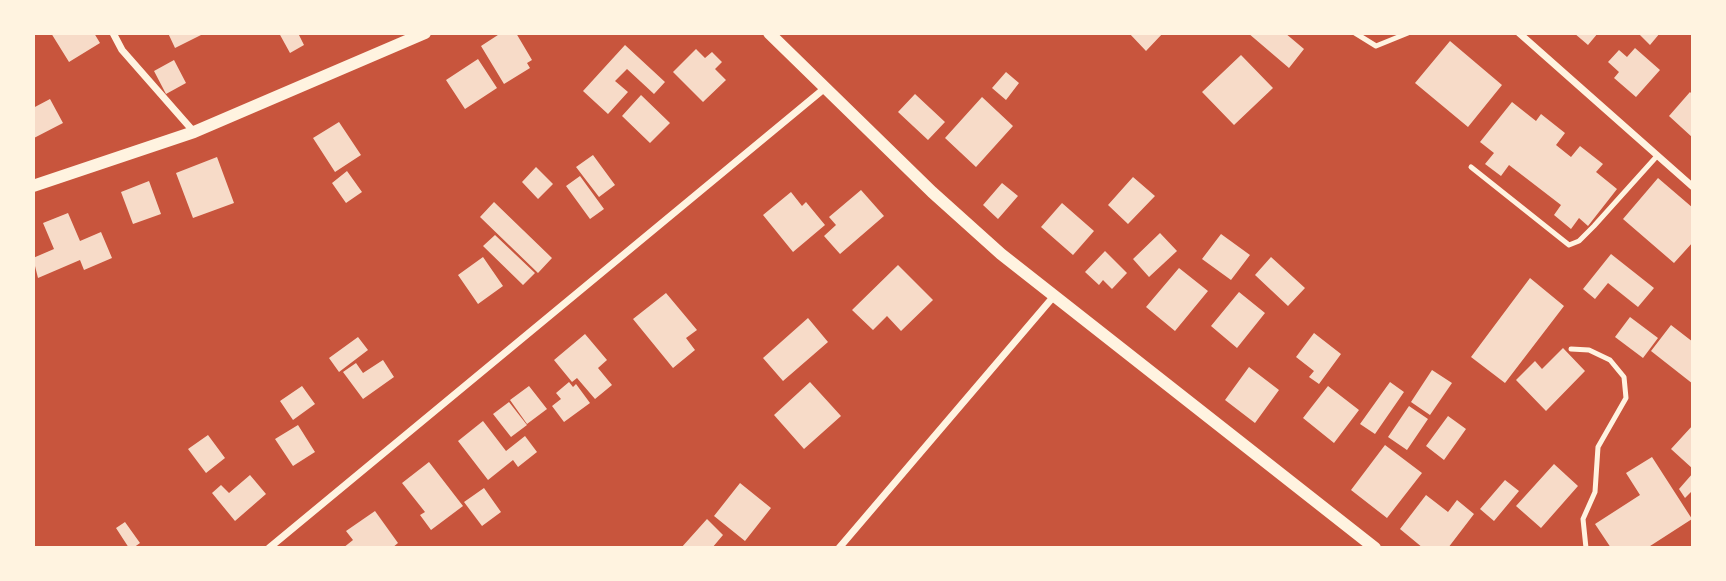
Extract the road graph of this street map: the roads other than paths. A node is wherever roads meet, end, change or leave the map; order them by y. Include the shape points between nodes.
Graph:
1 (113, 33) edge
2 (425, 33) edge
3 (769, 33) edge
4 (1355, 33) edge
5 (1408, 33) edge
6 (1519, 33) edge
7 (825, 88) junction
8 (194, 132) junction
9 (1657, 156) junction
10 (1471, 167) dead end
11 (33, 186) edge
12 (1693, 187) edge
13 (1054, 296) junction
14 (1571, 349) dead end
15 (269, 548) edge
16 (839, 548) edge
17 (1375, 548) edge
18 (1586, 548) edge

1 - 8 street via 122,50
2 - 8 street
3 - 7 street
4 - 5 lane via 1376,46
6 - 9 street
7 - 13 street via 942,201
7 - 15 street
8 - 11 street
9 - 10 lane via 1594,226 1569,245
9 - 12 street
13 - 16 street
13 - 17 street
14 - 18 lane via 1589,350 1610,360 1623,377 1626,398 1598,447 1595,492 1583,519

